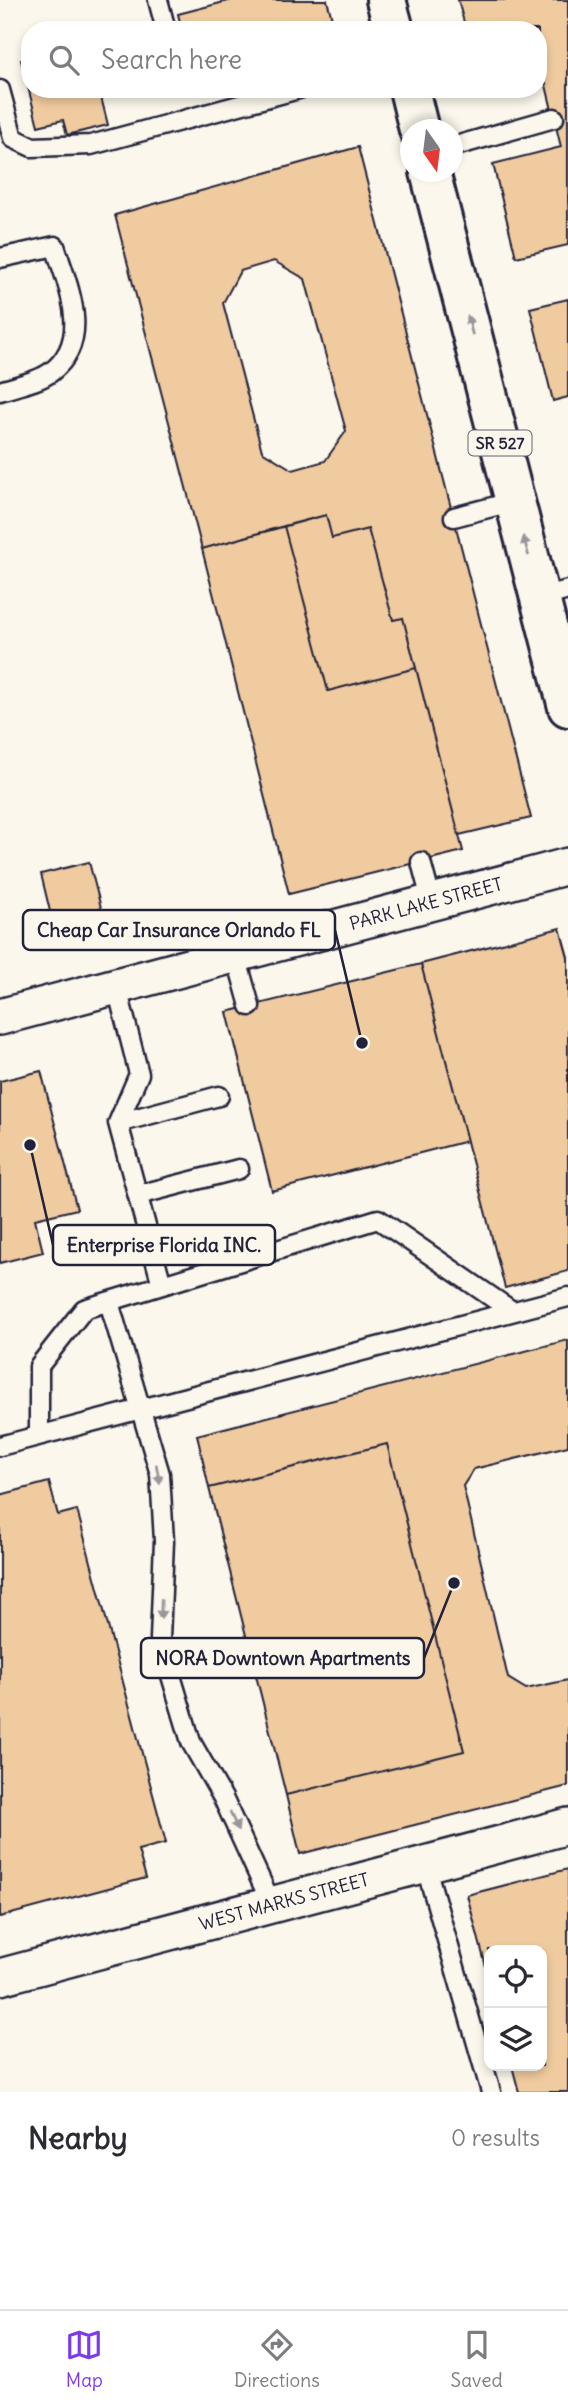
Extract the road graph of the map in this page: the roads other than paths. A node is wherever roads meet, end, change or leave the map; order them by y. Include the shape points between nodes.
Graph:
1 (158, 0) edge
2 (386, 0) edge
3 (164, 21) edge
4 (392, 21) edge
5 (0, 90) edge
6 (266, 98) edge
7 (411, 98) edge
8 (554, 118) dead end
9 (416, 119) edge
10 (463, 144) edge
11 (433, 182) edge
12 (0, 258) edge
13 (0, 391) edge
14 (515, 501) junction
15 (454, 517) dead end
16 (554, 594) edge
17 (561, 653) edge
18 (568, 706) edge
19 (421, 862) dead end
20 (568, 866) edge
21 (432, 903) junction
22 (236, 956) junction
23 (117, 988) junction
24 (250, 1006) dead end
25 (0, 1017) edge
26 (219, 1096) dead end
27 (118, 1123) junction
28 (239, 1169) dead end
29 (138, 1195) junction
30 (162, 1285) junction
31 (568, 1297) edge
32 (109, 1302) junction
33 (512, 1311) junction
34 (140, 1409) junction
35 (39, 1435) junction
36 (0, 1446) edge
37 (568, 1826) edge
38 (425, 1864) junction
39 (272, 1905) junction
40 (0, 1977) edge
41 (491, 2092) edge

1 - 3 lane
2 - 4 main road
5 - 6 lane via 13,138 32,147 91,145
7 - 9 main road
8 - 10 lane
14 -> 11 main road, SR 527
12 - 13 lane via 54,246 75,307 72,350 50,373
14 - 15 lane
16 -> 14 main road, SR 527
16 - 17 main road, SR 527
17 - 18 main road, SR 527
19 - 21 lane
20 - 21 street, PARK LAKE STREET
21 - 22 street, PARK LAKE STREET
22 - 23 street, PARK LAKE STREET
22 - 24 lane
23 - 25 street, PARK LAKE STREET
23 - 27 lane via 139,1074
26 - 27 lane
27 - 29 lane
28 - 29 lane
29 - 30 lane
30 - 32 lane
30 - 33 lane via 378,1219
31 - 33 lane
32 - 34 lane
32 - 35 lane via 85,1309 39,1366
33 - 34 lane
34 - 35 lane
34 -> 39 lane via 160,1474 164,1541 160,1639 191,1742 223,1798
35 - 36 lane
37 - 38 street, WEST MARKS STREET
38 - 39 street, WEST MARKS STREET
38 - 41 lane
39 - 40 street, WEST MARKS STREET

